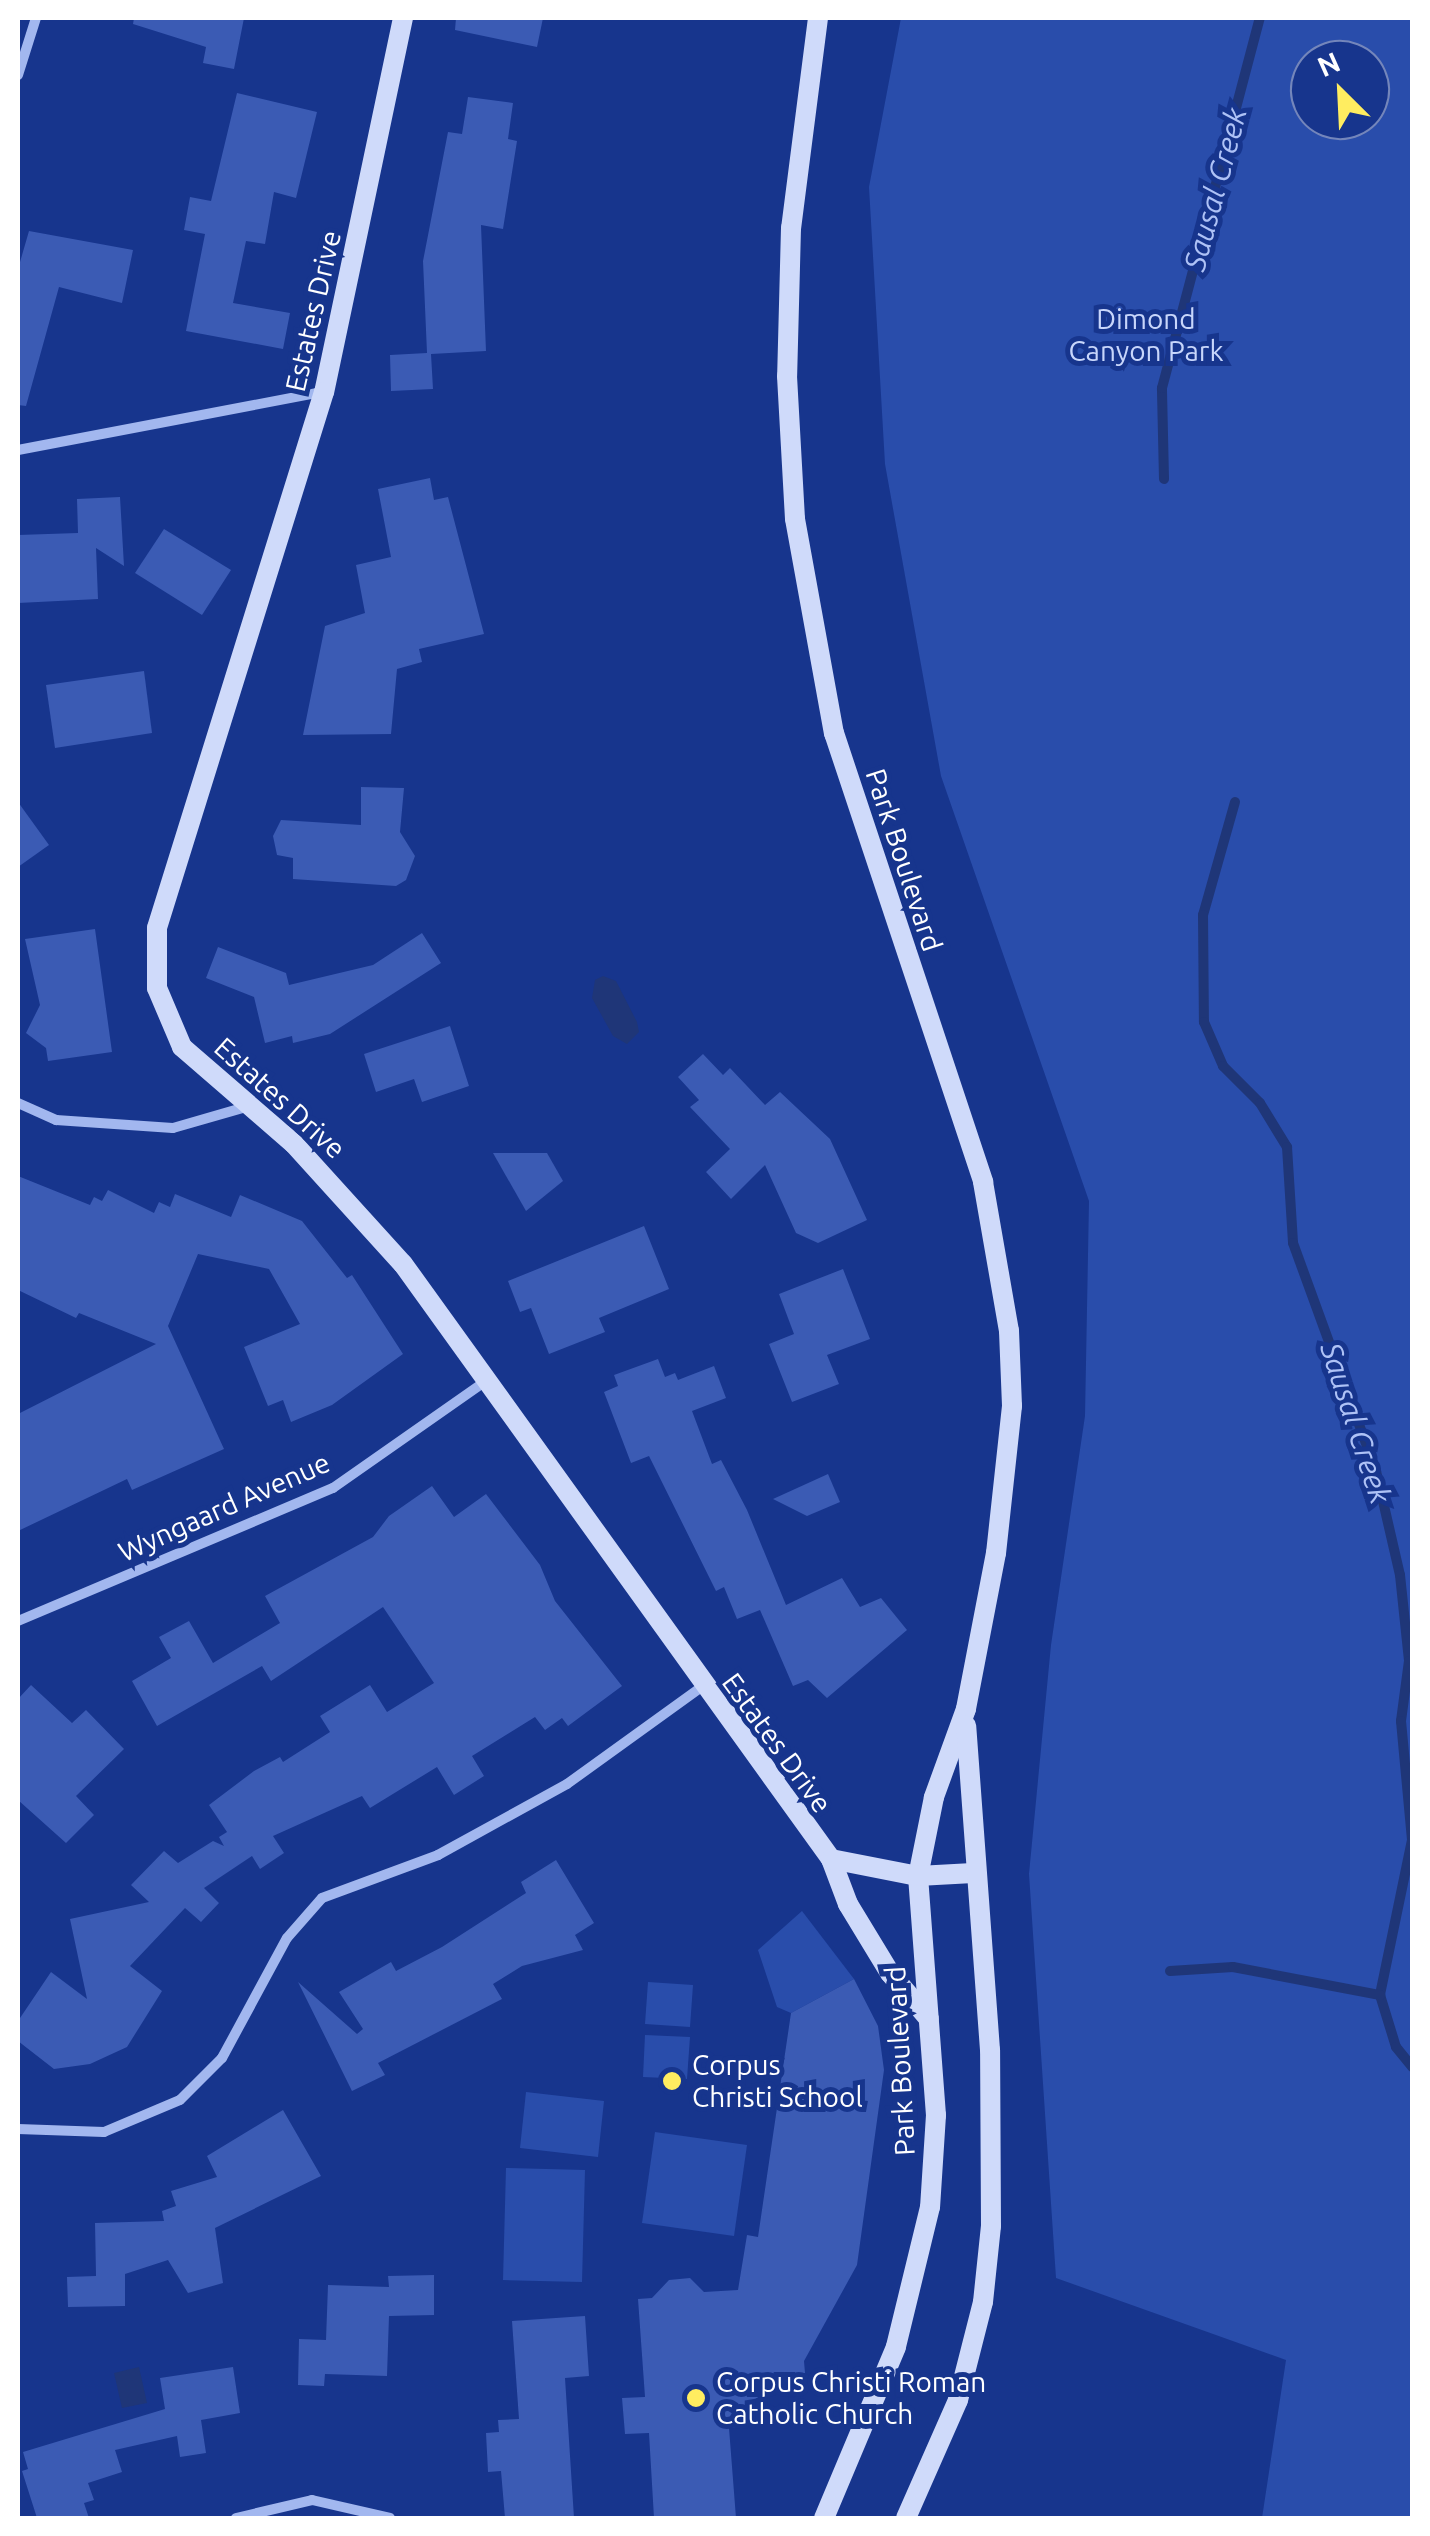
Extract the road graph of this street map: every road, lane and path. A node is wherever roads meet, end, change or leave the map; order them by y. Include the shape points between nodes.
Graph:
1 (36, 18) edge
2 (403, 18) edge
3 (818, 18) edge
4 (18, 75) edge
5 (324, 392) junction
6 (18, 450) edge
7 (18, 1103) edge
8 (250, 1106) junction
9 (487, 1381) junction
10 (18, 1621) edge
11 (703, 1686) junction
12 (966, 1709) junction
13 (830, 1859) junction
14 (973, 1873) junction
15 (918, 1876) junction
16 (929, 2019) junction
17 (18, 2129) edge
18 (923, 2484) junction
19 (236, 2518) edge
20 (390, 2518) edge
21 (824, 2518) edge
22 (906, 2518) edge
23 (928, 2518) edge

1 - 4 street
2 - 5 main road, Estates Drive
3 - 12 main road, Park Boulevard via 790,246 794,518 834,733 983,1182 1009,1331 1007,1479
5 - 6 street
5 - 8 main road, Estates Drive via 157,928 157,988 182,1047
7 - 8 street via 56,1120 173,1128
8 - 9 main road, Estates Drive via 364,1214
9 - 10 street, Wyngaard Avenue via 334,1488
9 - 11 main road, Estates Drive
11 - 13 main road, Estates Drive
11 - 17 street via 567,1784 438,1854 322,1898 287,1938 222,2058 180,2100 104,2132
12 - 14 main road, Park Boulevard
12 - 15 main road, Park Boulevard via 934,1797
13 - 15 main road
13 - 16 main road, Estates Drive via 882,1960
14 - 15 main road
14 - 18 main road, Park Boulevard via 991,2069 991,2226 983,2302 958,2400
15 - 16 main road, Park Boulevard
16 - 21 main road, Park Boulevard via 936,2115 930,2207 896,2348
18 - 22 main road, Park Boulevard
18 - 23 main road
19 - 20 street via 312,2500

